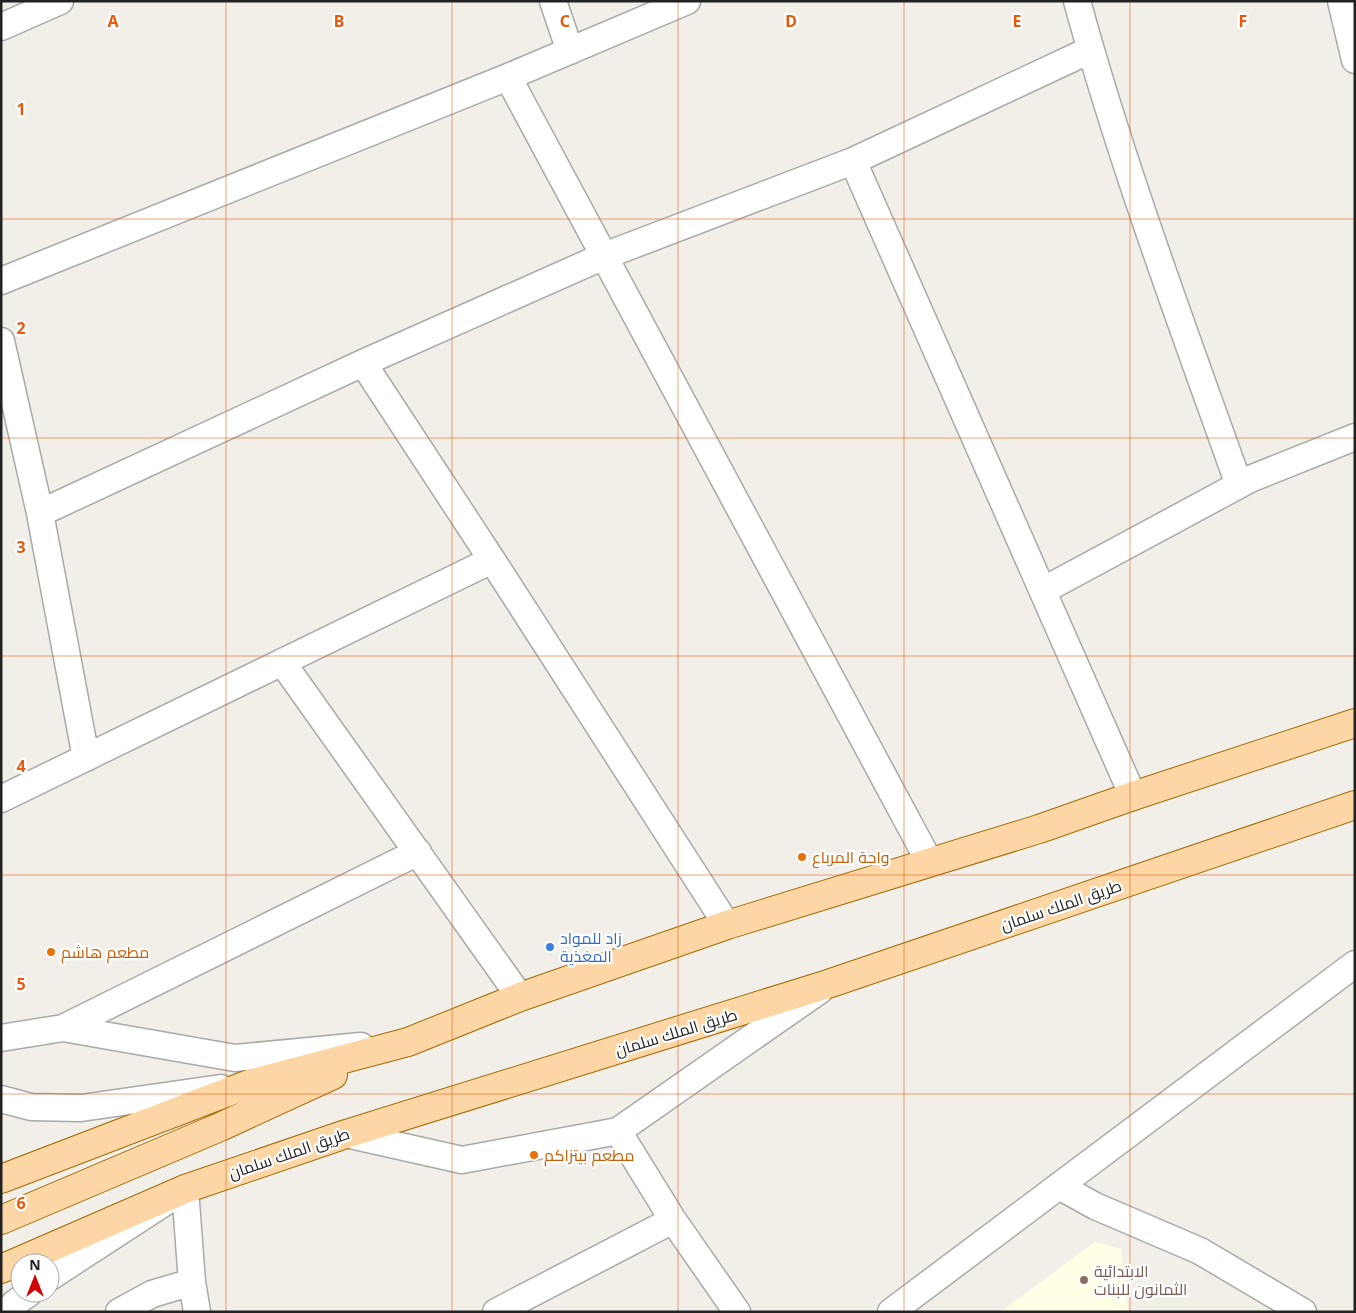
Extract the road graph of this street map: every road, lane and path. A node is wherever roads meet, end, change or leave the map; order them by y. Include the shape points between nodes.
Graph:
1 (60, 1) edge
2 (552, 1) edge
3 (687, 1) edge
4 (1077, 1) edge
5 (1341, 1) edge
6 (1, 27) edge
7 (1090, 50) junction
8 (570, 51) junction
9 (1355, 60) edge
10 (508, 77) junction
11 (853, 161) junction
12 (604, 256) junction
13 (1, 281) edge
14 (1, 341) edge
15 (363, 363) junction
16 (1355, 437) edge
17 (1240, 484) junction
18 (40, 513) junction
19 (492, 560) junction
20 (1044, 590) junction
21 (282, 662) junction
22 (1355, 723) edge
23 (86, 758) junction
24 (1133, 796) junction
25 (1, 799) edge
26 (1355, 806) edge
27 (418, 852) junction
28 (930, 863) junction
29 (727, 925) junction
30 (1355, 964) edge
31 (828, 984) junction
32 (520, 997) junction
33 (63, 1028) junction
34 (1, 1038) edge
35 (408, 1042) junction
36 (249, 1084) junction
37 (1, 1098) edge
38 (618, 1131) junction
39 (346, 1134) junction
40 (1, 1179) edge
41 (1060, 1186) junction
42 (185, 1189) junction
43 (1, 1220) edge
44 (673, 1220) junction
45 (1, 1268) edge
46 (60, 1270) edge
47 (192, 1282) junction
48 (119, 1312) edge
49 (197, 1312) edge
50 (496, 1312) edge
51 (736, 1312) edge
52 (891, 1312) edge
53 (1303, 1312) edge

1 - 6 street
2 - 8 street
3 - 8 street
4 - 7 street
5 - 9 street
7 - 11 street
7 - 17 street via 1151,238
8 - 10 street
10 - 12 street
10 - 13 street
11 - 12 street
11 - 20 street
12 - 15 street
12 - 28 street
14 - 18 street
15 - 18 street
15 - 19 street
16 - 17 street
17 - 20 street
18 - 23 street
19 - 21 street
19 - 29 street
20 - 24 street
21 - 23 street
21 - 27 street
22 - 24 main road
23 - 25 street
24 - 28 main road
26 - 31 main road, طريق الملك سلمان
27 - 32 street
27 - 33 street
28 - 29 main road
29 - 32 main road
30 - 41 street
31 - 38 street
31 - 39 main road, طريق الملك سلمان
32 - 35 main road
33 - 34 street
33 - 35 street via 235,1058
35 - 36 main road
35 - 43 main road via 220,1127
36 - 37 street via 81,1108 31,1106
36 - 40 main road
38 - 39 street via 462,1160
38 - 44 street
39 - 42 main road, طريق الملك سلمان
41 - 52 street
41 - 53 street via 1095,1206 1200,1251
42 - 45 main road, طريق الملك سلمان
42 - 46 street
42 - 47 street
44 - 50 street
44 - 51 street
47 - 48 street via 152,1294
47 - 49 street

